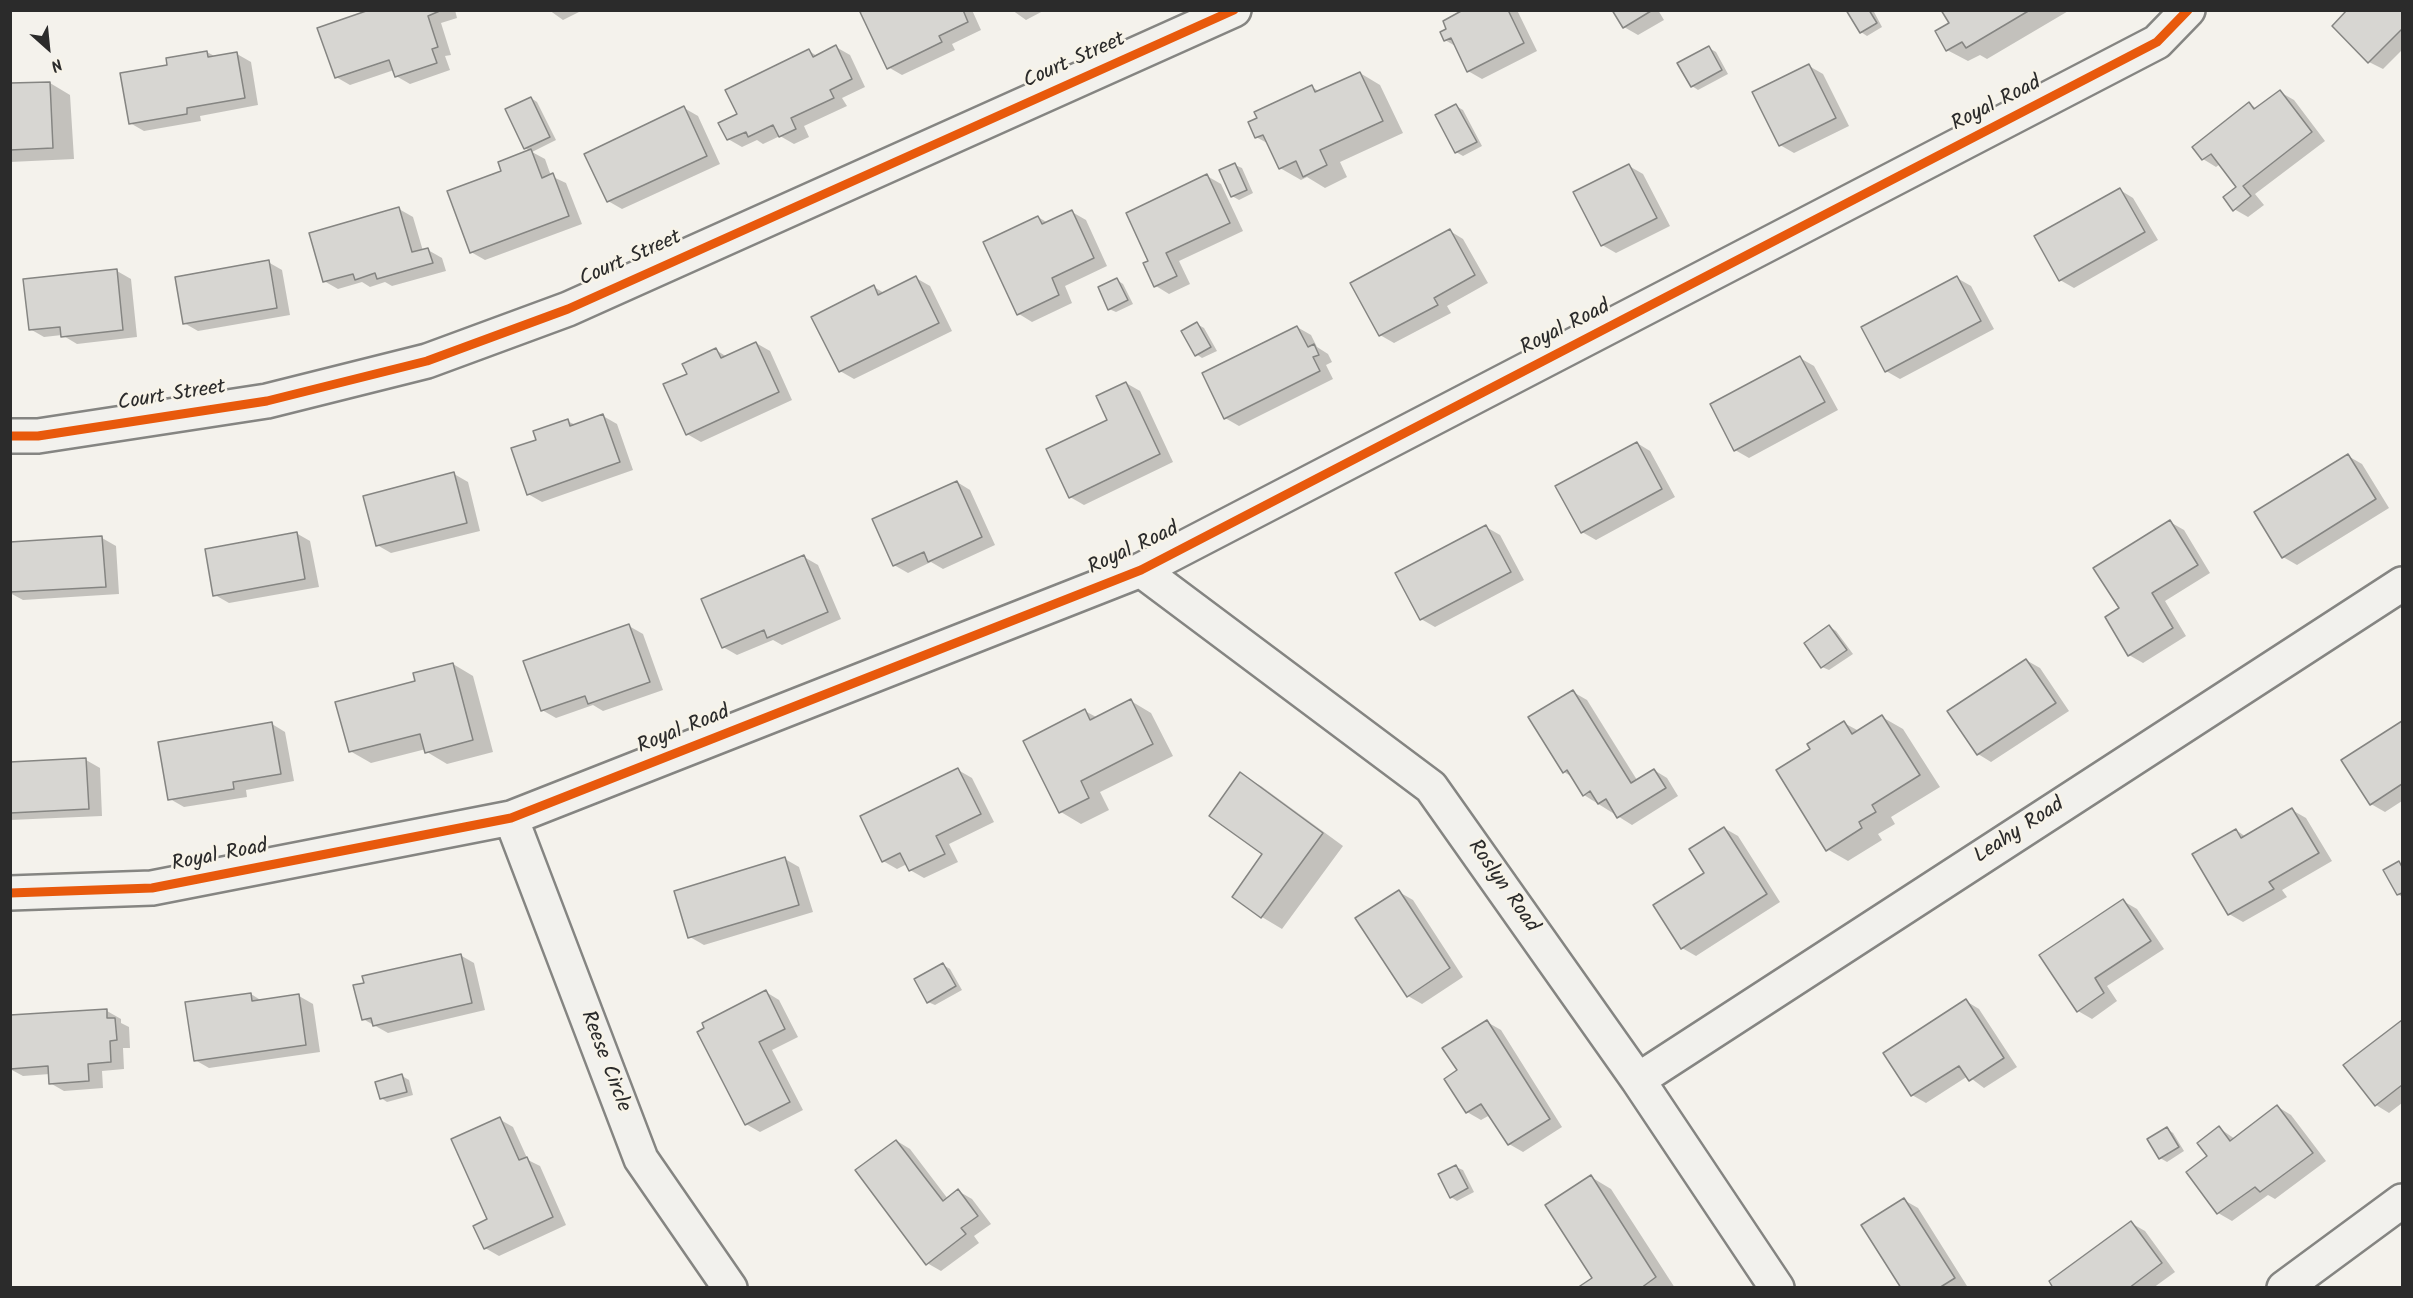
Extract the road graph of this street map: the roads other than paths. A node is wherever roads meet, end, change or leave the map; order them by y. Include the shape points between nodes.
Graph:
1 (1234, 10) edge
2 (2188, 10) edge
3 (10, 436) edge
4 (1141, 570) junction
5 (2403, 584) edge
6 (511, 819) junction
7 (10, 893) edge
8 (1638, 1080) junction
9 (2403, 1201) edge
10 (730, 1287) edge
11 (1777, 1287) edge
12 (2284, 1287) edge

1 - 3 street, Court Street via 568,309 427,361 267,401 38,436
2 - 4 street, Royal Road via 2157,42
4 - 6 street, Royal Road
4 - 8 street, Roslyn Road via 1431,787
5 - 8 street, Leahy Road
6 - 7 street, Royal Road via 152,888
6 - 10 street, Reese Circle via 641,1159
8 - 11 street, Roslyn Road
9 - 12 street

